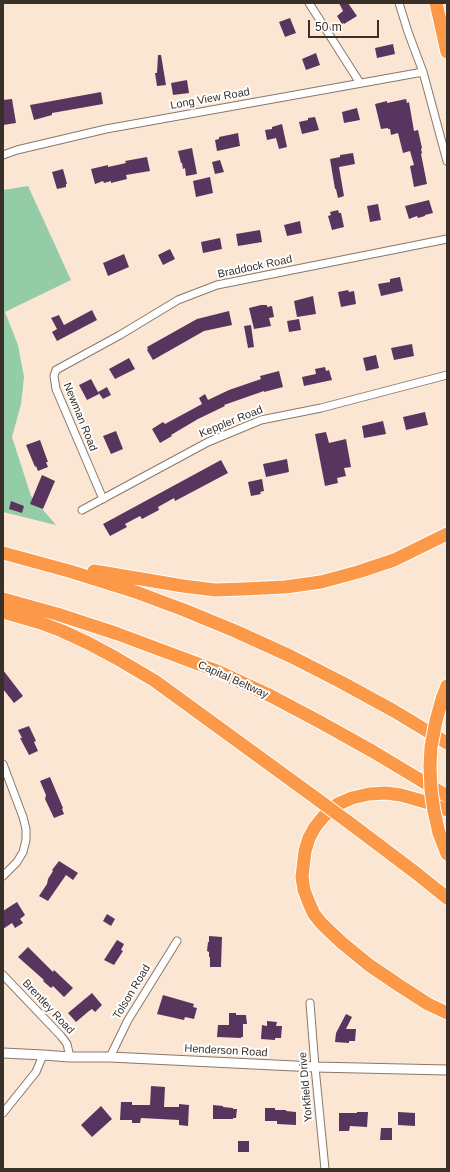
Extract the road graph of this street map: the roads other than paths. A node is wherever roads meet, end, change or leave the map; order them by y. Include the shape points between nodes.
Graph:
1 (309, 3) edge
2 (399, 3) edge
3 (436, 3) edge
4 (447, 52) edge
5 (423, 72) junction
6 (360, 83) junction
7 (3, 155) edge
8 (447, 161) edge
9 (447, 239) edge
10 (83, 356) joint
11 (447, 375) edge
12 (103, 499) junction
13 (82, 510) dead end
14 (447, 534) edge
15 (3, 552) edge
16 (3, 599) edge
17 (3, 612) edge
18 (447, 686) edge
19 (447, 742) edge
20 (3, 764) edge
21 (447, 796) edge
22 (447, 810) edge
23 (447, 854) edge
24 (3, 876) edge
25 (447, 898) edge
26 (177, 941) dead end
27 (3, 975) edge
28 (310, 1003) dead end
29 (447, 1013) edge
30 (3, 1053) edge
31 (43, 1055) junction
32 (70, 1057) junction
33 (110, 1057) junction
34 (315, 1067) junction
35 (447, 1070) edge
36 (3, 1114) edge
37 (325, 1169) edge

1 - 6 street
2 - 5 street
3 - 4 highway
5 - 6 street, Long View Road
5 - 8 street
6 - 7 street, Long View Road via 106,129
9 - 10 street, Braddock Road via 217,285 178,300
10 - 12 street, Newman Road via 56,370 54,376 56,389
11 - 12 street, Keppler Road via 321,408 261,420 208,442
12 - 13 street, Keppler Road
14 - 15 highway via 394,560 358,572 321,582 243,590 215,590 157,583
15 - 19 highway via 133,591 235,631 341,682
16 - 21 highway, Capital Beltway via 118,634 217,672 320,722
17 - 25 highway, bridge via 62,631 116,658 154,681 317,798
18 - 23 highway, bridge via 436,721 430,766 434,811
20 - 24 street via 23,817 26,840 17,862
22 - 29 highway via 401,795 386,794 369,794 338,804 324,816 309,838 302,877 304,890 314,914 327,929 369,965 428,1004
26 - 33 street, Tolson Road via 128,1020
27 - 32 street, Brentley Road via 61,1036 67,1044
28 - 34 street, Yorkfield Drive
30 - 31 street, Henderson Road
31 - 32 street, Henderson Road
31 - 36 street via 36,1072
32 - 33 street, Henderson Road
33 - 34 street, Henderson Road
34 - 35 street, Henderson Road
34 - 37 street, Yorkfield Drive

